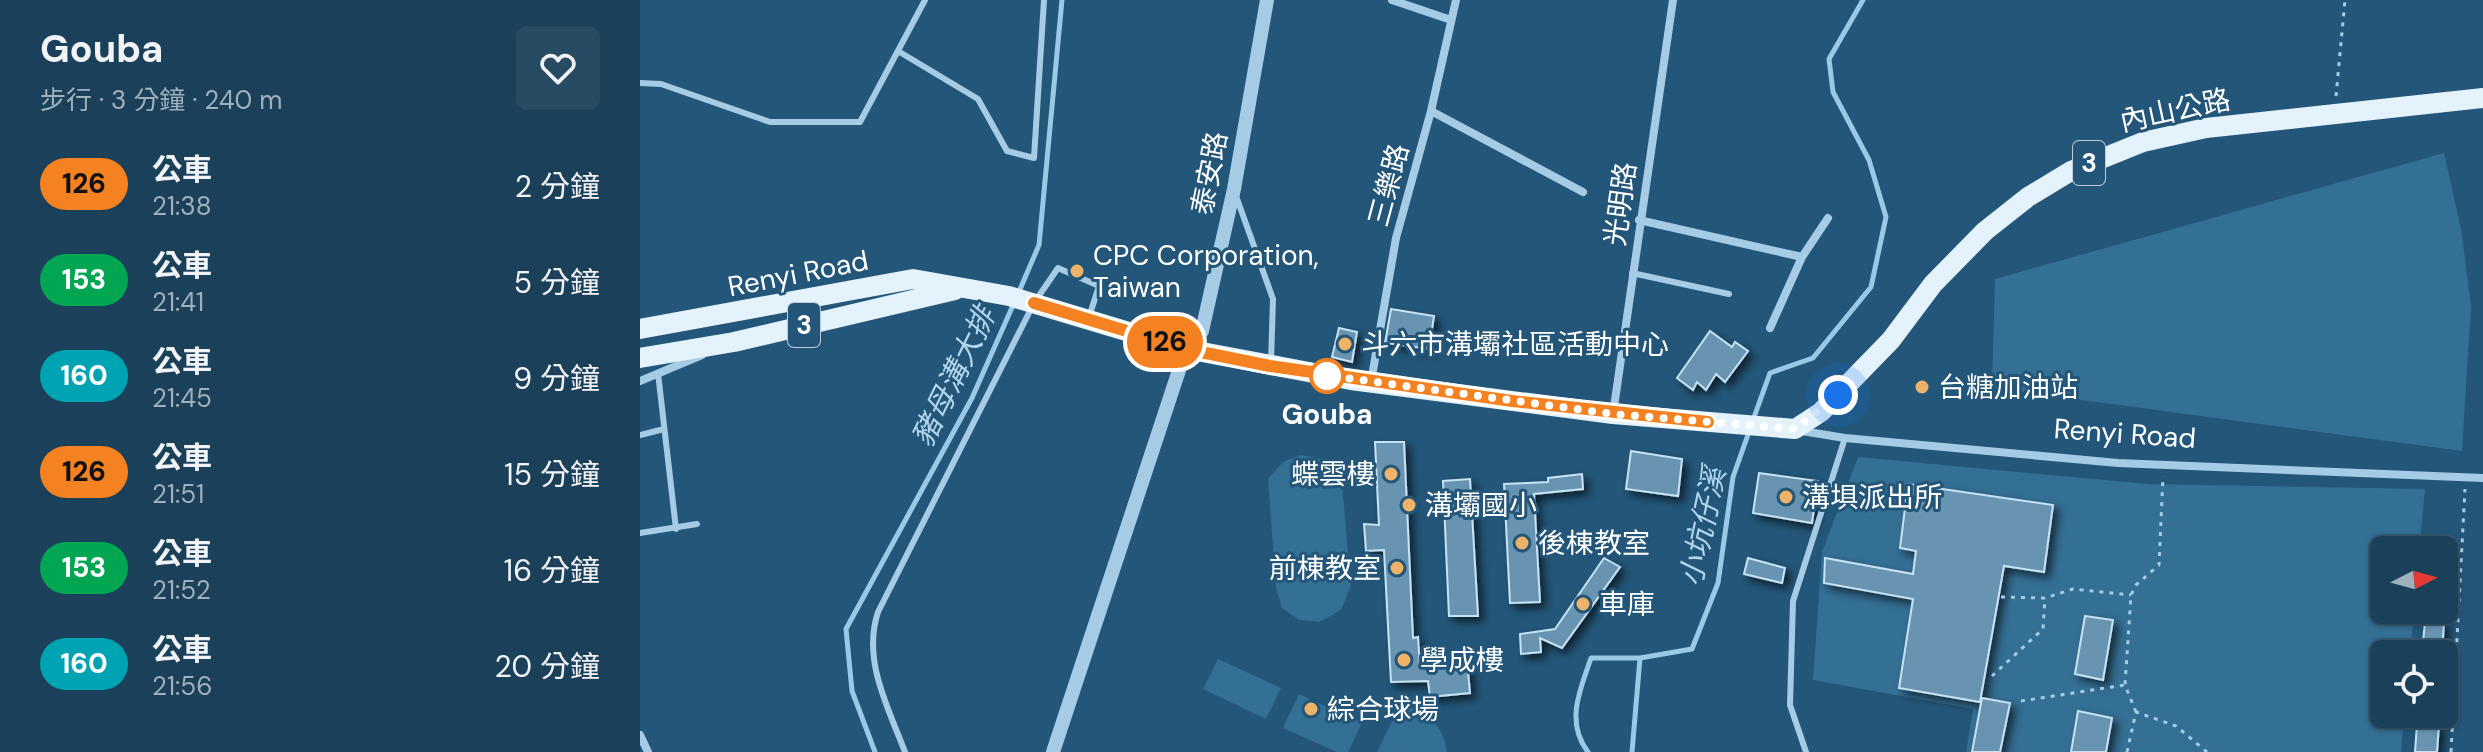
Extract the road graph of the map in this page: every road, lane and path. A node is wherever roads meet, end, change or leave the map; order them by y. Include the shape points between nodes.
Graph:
1 (925, 0) edge
2 (1044, 0) edge
3 (1267, 0) edge
4 (1392, 0) edge
5 (1456, 0) edge
6 (1673, 0) edge
7 (2345, 0) edge
8 (1451, 20) junction
9 (898, 51) junction
10 (640, 83) edge
11 (2483, 98) edge
12 (1431, 111) junction
13 (2334, 112) junction
14 (1234, 189) junction
15 (1583, 192) dead end
16 (1828, 218) dead end
17 (1639, 220) junction
18 (1802, 257) junction
19 (1632, 273) junction
20 (966, 288) junction
21 (1729, 294) dead end
22 (1034, 303) junction
23 (723, 316) junction
24 (1088, 319) junction
25 (640, 322) edge
26 (1770, 328) dead end
27 (640, 329) edge
28 (734, 342) junction
29 (1186, 349) junction
30 (640, 358) edge
31 (1270, 366) junction
32 (658, 373) junction
33 (640, 381) edge
34 (1371, 383) junction
35 (1613, 414) junction
36 (664, 429) junction
37 (1795, 429) junction
38 (640, 435) edge
39 (1845, 438) junction
40 (2163, 464) junction
41 (2465, 477) junction
42 (2483, 478) edge
43 (697, 524) dead end
44 (676, 529) junction
45 (640, 533) edge
46 (2131, 595) junction
47 (2001, 597) dead end
48 (2045, 598) junction
49 (1992, 676) dead end
50 (2125, 685) junction
51 (2021, 701) dead end
52 (2136, 712) junction
53 (640, 735) edge
54 (648, 752) edge
55 (905, 752) edge
56 (1053, 752) edge
57 (1806, 752) edge
58 (2127, 752) edge
59 (2207, 752) edge
60 (2451, 752) edge

1 - 9 lane
2 - 9 lane via 1034,158 1007,151 978,99
3 - 14 street, 泰安路
4 - 8 street
5 - 8 street, 三樂路
6 - 17 street, 光明路
7 - 13 path
8 - 12 street, 三樂路
9 - 10 lane via 860,122 770,122 661,84
11 - 13 main road, 內山公路 / 3
12 - 15 street
12 - 34 street, 三樂路 via 1396,238
13 - 37 main road, 內山公路 / 3 via 2176,134 2071,171 1985,231 1849,384
14 - 29 street, 泰安路 via 1202,331
14 - 31 lane via 1273,299
16 - 18 street
17 - 18 street
17 - 19 street, 光明路
18 - 26 street
19 - 21 lane
19 - 35 street, 光明路
20 - 22 main road, Renyi Road / 3
20 - 23 main road, Renyi Road / 3 via 913,279
20 - 28 main road, Renyi Road / 3
22 - 24 main road, 3
22 - 24 lane via 1058,268 1099,286
22 - 55 lane via 872,630 873,659
23 - 25 lane
23 - 27 main road, Renyi Road / 3
24 - 29 main road, 3
28 - 30 main road, Renyi Road / 3
28 - 32 street
29 - 31 main road, 3
29 - 56 street, 泰安路
31 - 34 main road, 3
32 - 33 street
32 - 36 lane
34 - 35 main road, 3
35 - 37 main road, Renyi Road / 3
36 - 38 lane
36 - 44 lane
37 - 39 street, Renyi Road
39 - 40 street, Renyi Road
39 - 57 lane via 1793,601 1790,705
40 - 41 street, Renyi Road
40 - 46 path via 2159,565
41 - 42 street, Renyi Road
41 - 60 path
43 - 44 lane
44 - 45 lane
46 - 48 path via 2073,589
46 - 50 path
47 - 48 path
48 - 49 path via 2043,629
50 - 51 path
50 - 52 path
52 - 58 path
52 - 59 path via 2176,726
53 - 54 street

